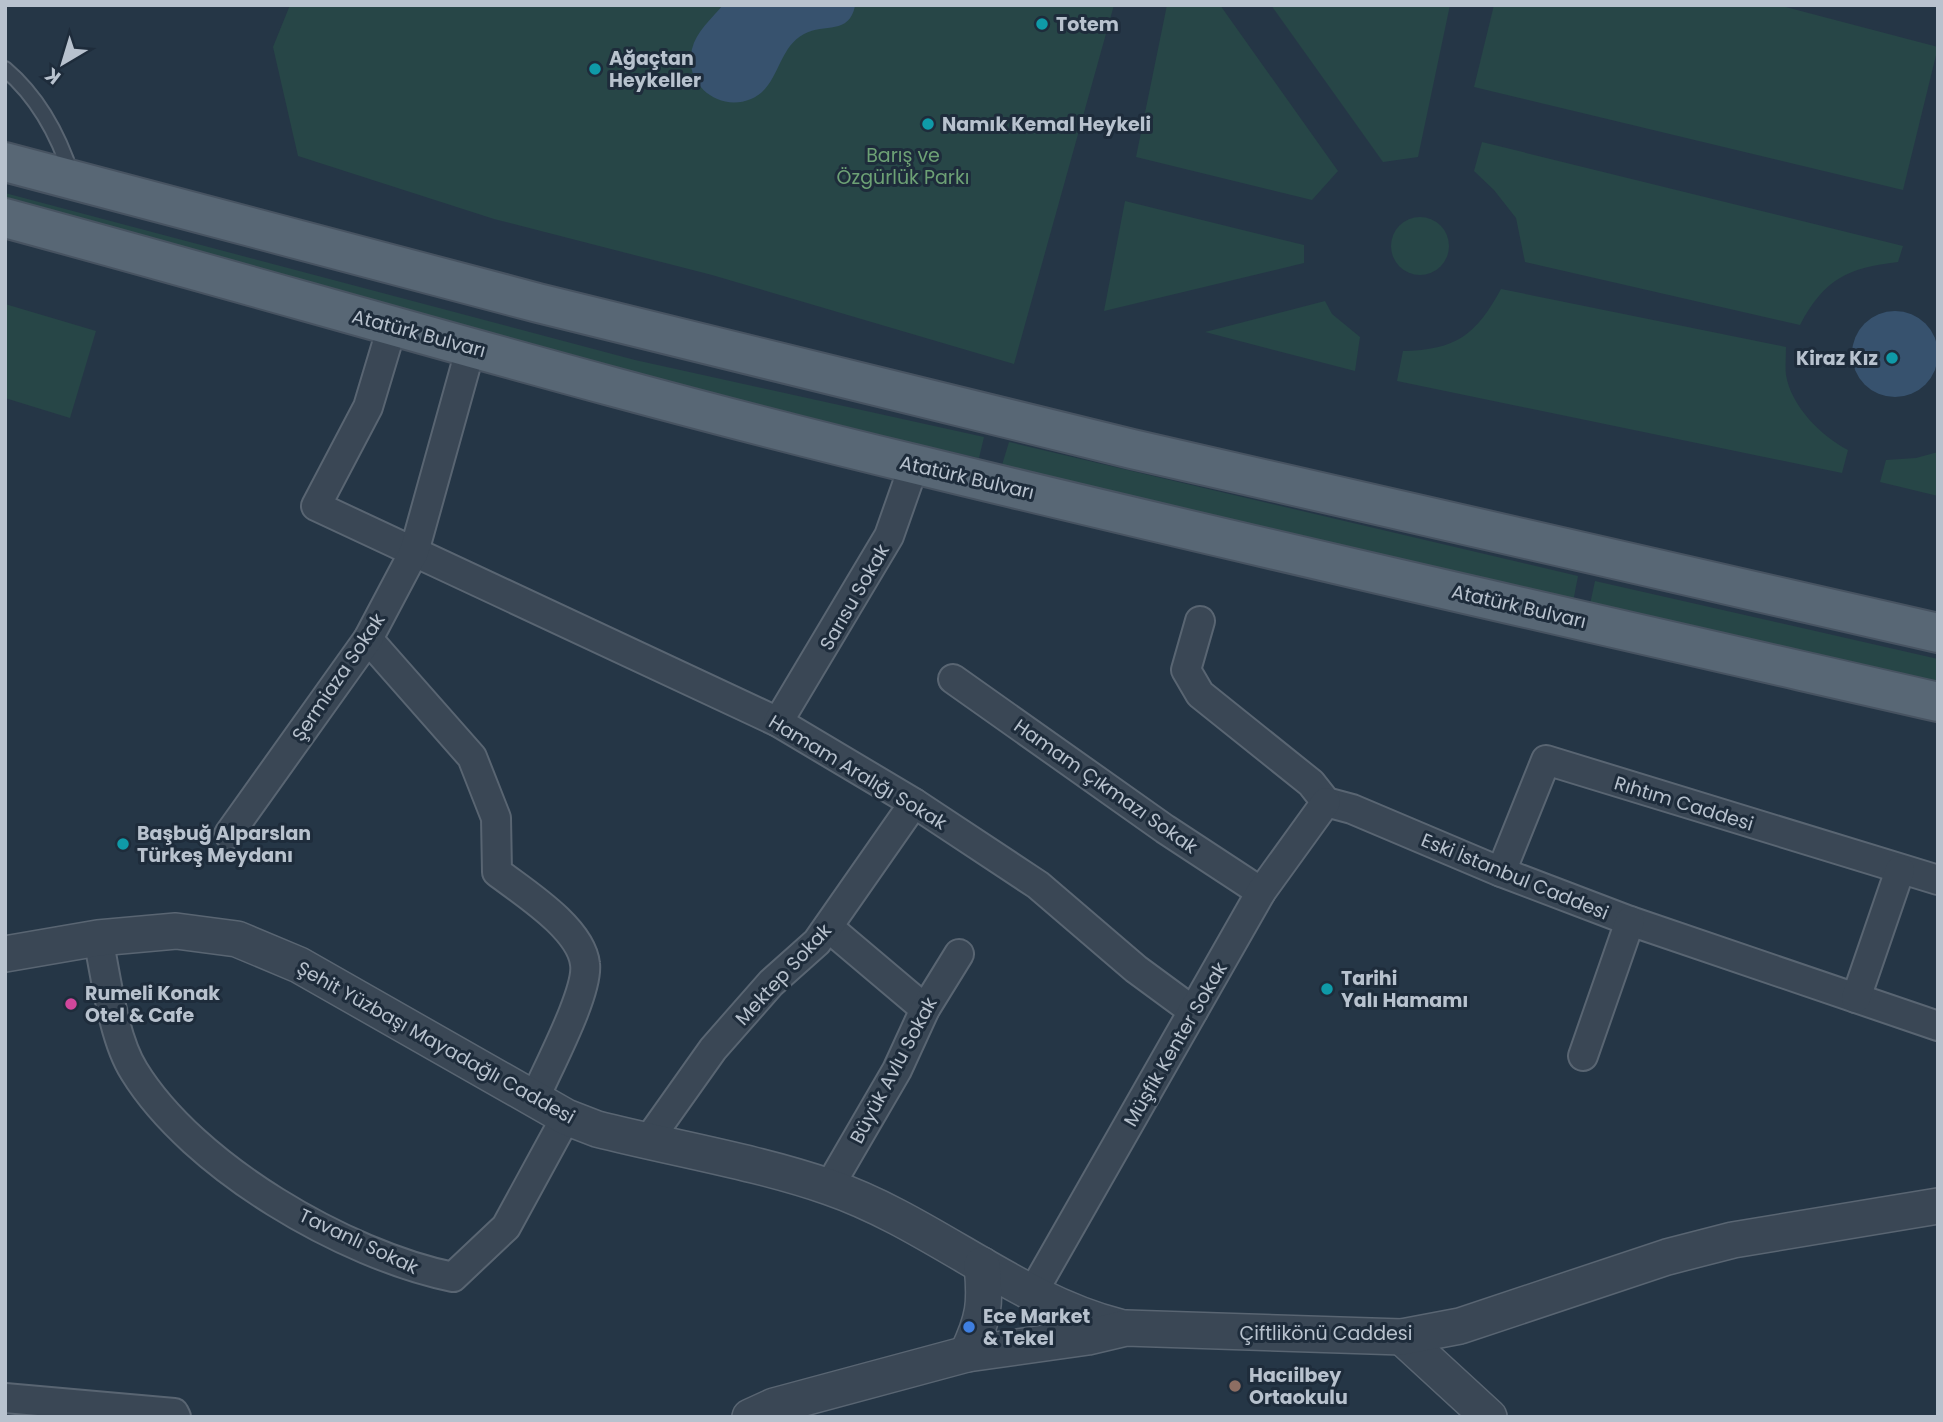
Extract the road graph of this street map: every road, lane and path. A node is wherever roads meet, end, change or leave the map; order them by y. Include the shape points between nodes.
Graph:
1 (5, 69) edge
2 (8, 157) edge
3 (74, 181) junction
4 (5, 218) edge
5 (393, 327) junction
6 (471, 347) junction
7 (914, 464) junction
8 (414, 552) junction
9 (1200, 621) dead end
10 (1938, 633) edge
11 (368, 639) junction
12 (953, 679) dead end
13 (1938, 702) edge
14 (778, 722) junction
15 (1326, 802) junction
16 (914, 803) junction
17 (229, 834) dead end
18 (1900, 870) junction
19 (1501, 872) junction
20 (1938, 880) edge
21 (1261, 892) junction
22 (1630, 921) junction
23 (828, 927) junction
24 (98, 938) junction
25 (5, 954) edge
26 (959, 954) dead end
27 (1856, 998) junction
28 (925, 1009) junction
29 (1193, 1010) junction
30 (1938, 1026) edge
31 (1583, 1056) dead end
32 (534, 1100) junction
33 (566, 1117) junction
34 (647, 1142) junction
35 (829, 1187) junction
36 (1938, 1206) edge
37 (982, 1265) junction
38 (1033, 1292) junction
39 (1126, 1328) junction
40 (1402, 1337) junction
41 (967, 1354) junction
42 (5, 1398) edge
43 (768, 1413) edge
44 (176, 1417) edge
45 (1489, 1417) edge

1 - 3 lane via 26,86 55,132
2 - 3 main road
3 - 10 main road via 538,303 1132,449
4 - 5 main road, Atatürk Bulvarı
5 - 6 main road, Atatürk Bulvarı
5 - 8 street, Hamam Aralığı Sokak via 368,407 316,506
6 - 7 main road, Atatürk Bulvarı
6 - 8 street, Şermiaza Sokak
7 - 13 main road, Atatürk Bulvarı
7 - 14 street, Sarısu Sokak via 889,536
8 - 11 street, Şermiaza Sokak
8 - 14 street, Hamam Aralığı Sokak
9 - 15 street via 1186,670 1200,694 1311,783
11 - 17 street, Şermiaza Sokak
11 - 32 street via 472,757 496,818 496,872 546,908 570,932 585,964 578,1000
12 - 21 street, Hamam Çıkmazı Sokak
14 - 16 street, Hamam Aralığı Sokak
15 - 19 street, Eski İstanbul Caddesi
15 - 21 street, Müşfik Kenter Sokak
16 - 23 street, Mektep Sokak
16 - 29 street, Hamam Aralığı Sokak via 1038,886 1136,969
18 - 19 street, Rıhtım Caddesi via 1546,760
18 - 20 street, Rıhtım Caddesi
18 - 27 street
19 - 22 street, Eski İstanbul Caddesi
21 - 29 street, Müşfik Kenter Sokak
22 - 27 street, Eski İstanbul Caddesi
22 - 31 street
23 - 28 street
23 - 34 street, Mektep Sokak via 713,1049
24 - 25 street, Şehit Yüzbaşı Mayadağlı Caddesi
24 - 32 street, Şehit Yüzbaşı Mayadağlı Caddesi via 176,931 237,939 299,965
24 - 33 street, Tavanlı Sokak via 114,1015 133,1070 181,1130 252,1186 327,1231 415,1269 453,1277 506,1227
26 - 28 street, Büyük Avlu Sokak
27 - 30 street, Eski İstanbul Caddesi
28 - 35 street, Büyük Avlu Sokak via 897,1070
29 - 38 street, Müşfik Kenter Sokak
32 - 33 street, Şehit Yüzbaşı Mayadağlı Caddesi
33 - 34 street, Şehit Yüzbaşı Mayadağlı Caddesi
34 - 35 street, Şehit Yüzbaşı Mayadağlı Caddesi
35 - 37 street, Şehit Yüzbaşı Mayadağlı Caddesi via 916,1227
36 - 40 street, Çiftlikönü Caddesi via 1733,1240 1667,1257 1460,1326
37 - 38 street, Şehit Yüzbaşı Mayadağlı Caddesi
37 - 41 street via 986,1299
38 - 39 street, Şehit Yüzbaşı Mayadağlı Caddesi via 1081,1317
39 - 40 street, Çiftlikönü Caddesi
39 - 41 street, Çiftlikönü Caddesi
40 - 45 street
41 - 43 street, Çiftlikönü Caddesi
42 - 44 street via 174,1413

